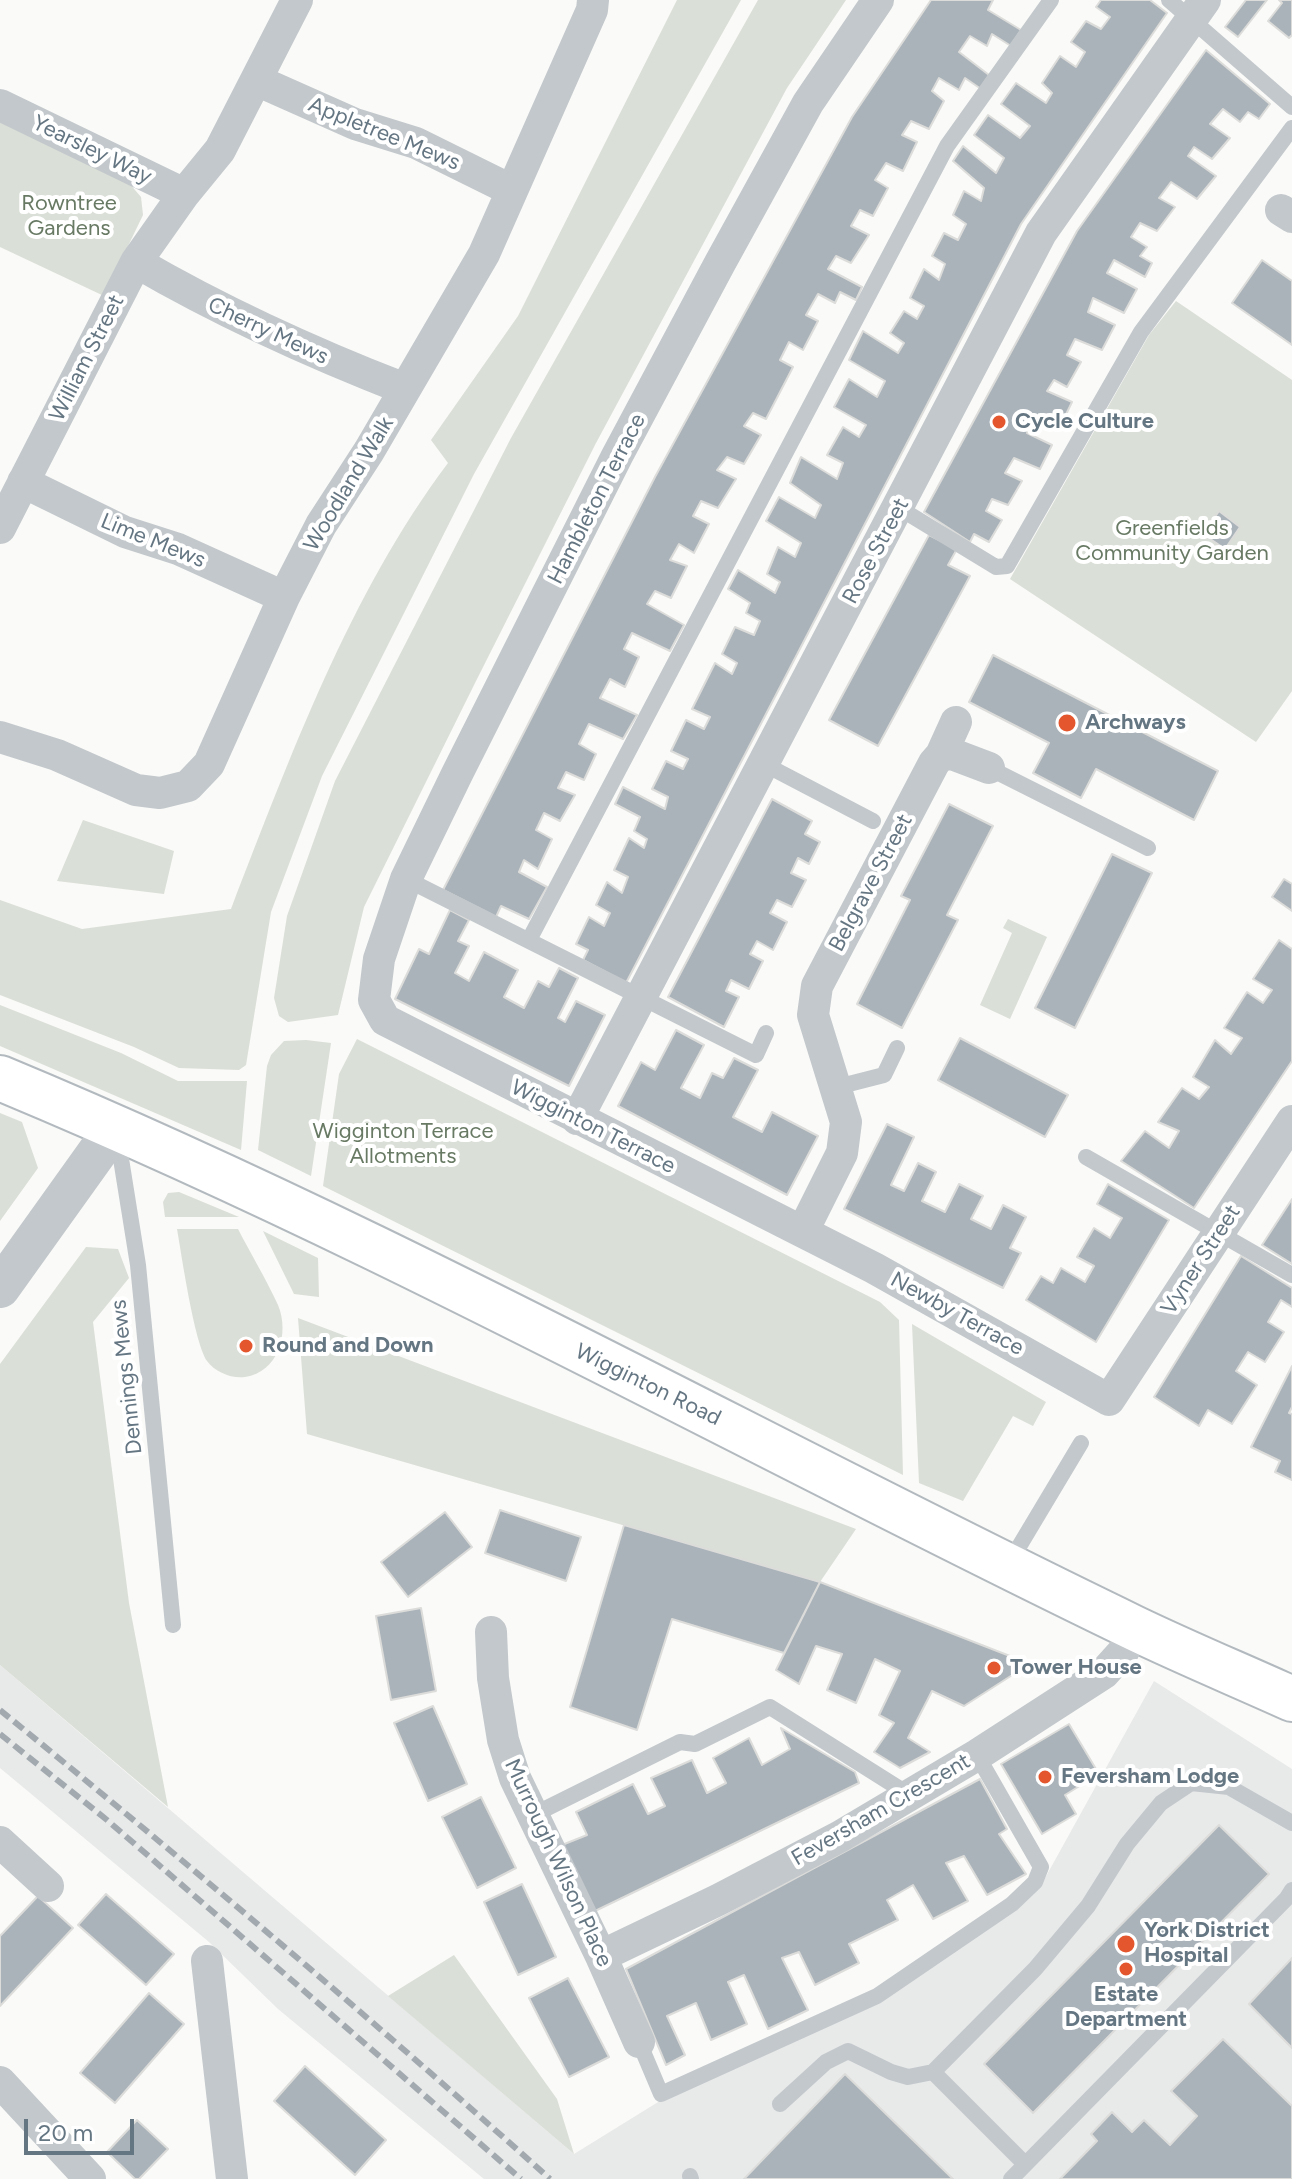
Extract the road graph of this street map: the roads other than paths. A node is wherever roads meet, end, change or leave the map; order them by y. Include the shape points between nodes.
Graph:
1 (297, 0) edge
2 (593, 0) edge
3 (878, 0) edge
4 (1051, 0) edge
5 (1188, 6) edge
6 (256, 80) junction
7 (0, 105) edge
8 (1292, 107) edge
9 (1292, 128) edge
10 (511, 190) junction
11 (184, 194) junction
12 (136, 262) junction
13 (405, 389) junction
14 (23, 482) junction
15 (899, 508) junction
16 (0, 528) edge
17 (284, 597) junction
18 (956, 722) dead end
19 (0, 737) edge
20 (941, 755) junction
21 (764, 764) junction
22 (989, 768) joint
23 (873, 821) dead end
24 (1148, 848) dead end
25 (406, 879) junction
26 (529, 940) junction
27 (642, 998) junction
28 (385, 1020) joint
29 (766, 1033) dead end
30 (897, 1048) dead end
31 (0, 1078) edge
32 (837, 1087) junction
33 (577, 1119) junction
34 (1292, 1121) edge
35 (116, 1126) junction
36 (1086, 1157) dead end
37 (803, 1231) junction
38 (1219, 1233) junction
39 (1292, 1275) edge
40 (0, 1288) edge
41 (1109, 1400) joint
42 (1081, 1443) dead end
43 (1007, 1565) junction
44 (173, 1625) dead end
45 (1135, 1629) junction
46 (491, 1632) dead end
47 (1292, 1699) edge
48 (977, 1755) junction
49 (908, 1794) junction
50 (533, 1815) junction
51 (1292, 1823) edge
52 (1, 1846) edge
53 (48, 1886) dead end
54 (1290, 1894) edge
55 (601, 1956) junction
56 (207, 1961) dead end
57 (639, 2042) joint
58 (933, 2072) junction
59 (0, 2082) edge
60 (780, 2104) dead end
61 (1025, 2164) junction
62 (90, 2179) edge
63 (232, 2179) edge
64 (1011, 2179) edge

1 - 6 street
2 - 10 street, Woodland Walk
3 - 25 street, Hambleton Terrace via 808,103 720,263 617,456
4 - 26 lane via 947,146
5 - 8 lane
5 - 15 street, Rose Street via 1041,233
6 - 10 street, Appletree Mews via 355,124 416,143
6 - 11 street via 220,150
7 - 11 street, Yearsley Way
9 - 15 lane via 1141,332 1007,566 996,567
10 - 13 street, Woodland Walk via 477,266
11 - 12 street, William Street
12 - 13 street, Cherry Mews via 200,299
12 - 14 street, William Street
13 - 17 street, Woodland Walk via 321,525
14 - 16 street, William Street
14 - 17 street, Lime Mews via 125,532 178,549
15 - 21 street, Rose Street
17 - 19 street, Woodland Walk via 209,764 188,786 160,793 136,790
18 - 20 street, Belgrave Street
20 - 22 street
20 - 32 street, Belgrave Street via 817,986 813,1015
21 - 23 lane
21 - 27 street, Rose Street
22 - 24 lane
25 - 26 lane
25 - 28 street, Hambleton Terrace via 379,959 374,1000
26 - 27 lane
27 - 29 lane via 756,1055
27 - 33 street, Rose Street
28 - 33 street, Wigginton Terrace
30 - 32 lane via 884,1075
31 - 35 main road, Wigginton Road
32 - 37 street, Belgrave Street via 846,1122 842,1153
33 - 37 street, Wigginton Terrace
34 - 38 street, Vyner Street
35 - 40 street
35 - 43 main road, Wigginton Road
35 - 44 lane, Dennings Mews via 140,1280
36 - 38 lane
37 - 41 street, Newby Terrace
38 - 39 lane
38 - 41 street, Vyner Street
42 - 43 lane
43 - 45 main road, Wigginton Road
45 - 47 main road, Wigginton Road
45 - 48 street, Feversham Crescent via 1104,1673
46 - 50 street, Murrough Wilson Place via 503,1740
48 - 49 street, Feversham Crescent
48 - 57 lane via 1041,1867 1035,1882 1012,1904 877,1996 661,2094
49 - 50 lane via 770,1707 695,1744 680,1742
49 - 55 street, Feversham Crescent via 839,1837
50 - 55 street, Murrough Wilson Place
51 - 58 lane via 1229,1787 1191,1783 1161,1803 1127,1844 1088,1906 1035,1969
52 - 53 street
54 - 61 lane
55 - 57 street, Murrough Wilson Place
56 - 63 street
58 - 60 lane via 908,2077 848,2051 826,2062
58 - 61 lane
59 - 62 street
61 - 64 lane

